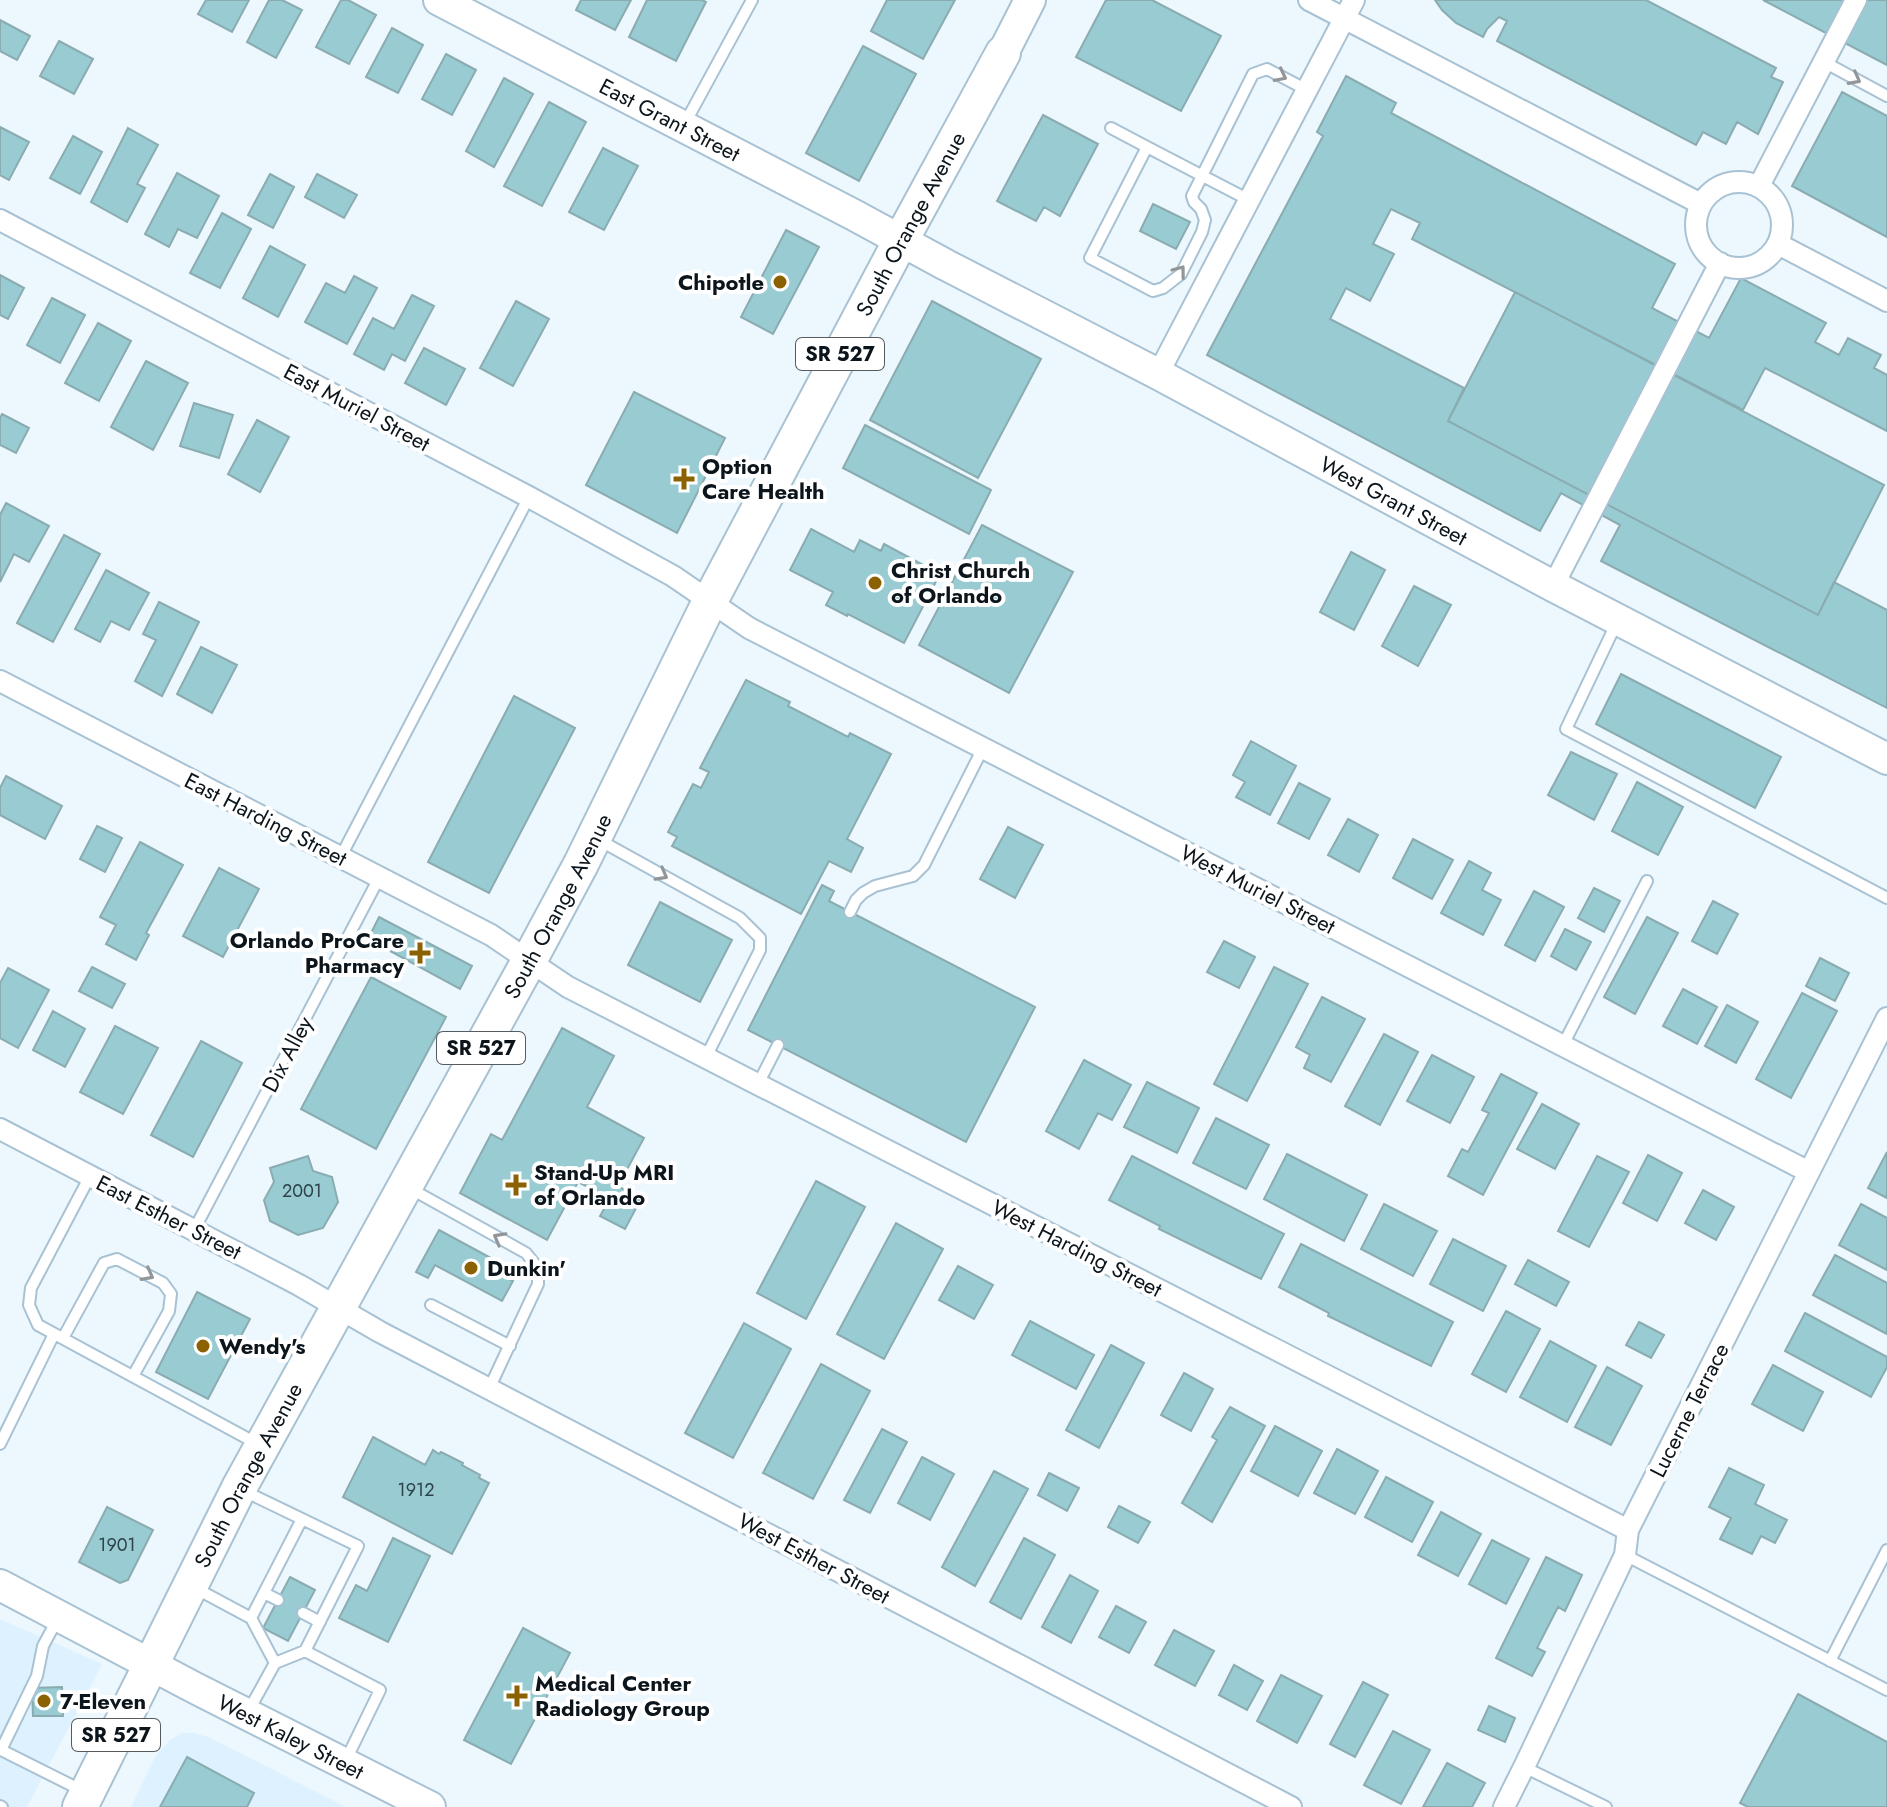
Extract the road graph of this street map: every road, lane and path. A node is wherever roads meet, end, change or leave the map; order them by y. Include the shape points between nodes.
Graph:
1 (439, 0) edge
2 (752, 0) edge
3 (1030, 0) edge
4 (1309, 0) edge
5 (1856, 0) edge
6 (1349, 9) edge
7 (1003, 53) joint
8 (1824, 62) junction
9 (1307, 90) junction
10 (1887, 96) edge
11 (683, 126) junction
12 (1111, 128) dead end
13 (1147, 147) junction
14 (1202, 175) junction
15 (1759, 186) junction
16 (1249, 200) junction
17 (1701, 204) junction
18 (0, 220) edge
19 (901, 240) junction
20 (1778, 244) junction
21 (1720, 263) junction
22 (1887, 301) edge
23 (1158, 374) junction
24 (529, 497) junction
25 (1553, 586) junction
26 (710, 601) junction
27 (1618, 620) junction
28 (0, 681) edge
29 (983, 748) junction
30 (1887, 759) edge
31 (594, 837) junction
32 (340, 858) junction
33 (379, 878) junction
34 (1647, 881) dead end
35 (1887, 898) edge
36 (850, 912) dead end
37 (529, 961) junction
38 (1887, 1018) edge
39 (778, 1045) dead end
40 (1563, 1045) junction
41 (706, 1057) junction
42 (758, 1084) junction
43 (0, 1129) edge
44 (1809, 1172) junction
45 (90, 1176) junction
46 (405, 1186) junction
47 (194, 1230) junction
48 (431, 1305) dead end
49 (338, 1307) junction
50 (59, 1336) junction
51 (510, 1346) junction
52 (133, 1376) junction
53 (489, 1389) junction
54 (0, 1444) edge
55 (261, 1446) junction
56 (239, 1488) junction
57 (302, 1519) junction
58 (1628, 1530) junction
59 (1887, 1550) edge
60 (1625, 1555) junction
61 (0, 1585) edge
62 (189, 1585) junction
63 (264, 1593) junction
64 (278, 1600) dead end
65 (303, 1613) dead end
66 (59, 1616) junction
67 (251, 1618) junction
68 (320, 1622) junction
69 (305, 1651) junction
70 (1830, 1661) junction
71 (275, 1663) junction
72 (151, 1664) junction
73 (1887, 1690) edge
74 (247, 1714) junction
75 (1, 1751) edge
76 (344, 1764) junction
77 (1524, 1767) junction
78 (83, 1800) edge
79 (430, 1807) edge
80 (1291, 1807) edge
81 (1504, 1807) edge
82 (1606, 1807) edge

1 - 11 street, East Grant Street
2 - 11 lane
3 - 7 street, South Orange Avenue / SR 527
4 - 6 street
5 - 8 street
6 - 9 street
6 - 17 street
7 - 19 main road, South Orange Avenue / SR 527
8 -> 10 lane
8 - 15 street
14 -> 9 lane via 1253,74 1267,69
9 - 16 street
11 - 19 street, East Grant Street
12 - 13 lane
13 - 14 lane
13 -> 14 lane via 1090,258 1153,291 1181,274 1202,232 1205,220 1192,196
14 - 16 lane
15 - 17 street via 1727,183
15 - 20 street via 1780,212
16 - 23 street
17 - 21 street via 1698,237
18 - 24 street, East Muriel Street
19 - 23 street, West Grant Street
19 - 26 main road, South Orange Avenue / SR 527
20 - 21 street via 1753,265
20 - 22 street
21 - 25 street
23 - 25 street, West Grant Street
24 - 26 street, East Muriel Street
24 - 32 lane
25 - 27 street, West Grant Street
26 - 29 street, West Muriel Street via 749,628
26 - 31 main road, South Orange Avenue / SR 527
27 - 30 street, West Grant Street
27 - 35 lane via 1566,729
28 - 32 street, East Harding Street
29 - 36 lane via 924,865 913,876 863,893
29 - 40 street, West Muriel Street
31 - 37 main road, South Orange Avenue / SR 527
31 -> 41 lane via 740,918 760,938 760,950
32 - 33 street, East Harding Street
33 - 37 street, East Harding Street via 491,935
33 - 47 lane, Dix Alley
34 - 40 lane
37 - 41 street, West Harding Street via 568,987
37 - 46 main road, South Orange Avenue / SR 527
38 - 44 street, Lucerne Terrace
39 - 42 lane
40 - 44 street, West Muriel Street
41 - 42 street, West Harding Street
42 - 58 street, West Harding Street
43 - 45 street, East Esther Street
44 - 58 street, Lucerne Terrace
45 - 47 street, East Esther Street
45 - 50 lane via 31,1288 29,1305 38,1325
46 - 49 main road, South Orange Avenue / SR 527
51 -> 46 lane via 538,1284 538,1268 526,1253
47 - 49 street, East Esther Street
48 - 51 lane
49 - 53 street, West Esther Street
49 - 55 main road, South Orange Avenue / SR 527
50 - 52 lane
50 -> 52 lane via 104,1263 117,1259 163,1283 171,1294 169,1311
50 - 54 lane
51 - 53 lane
52 - 55 lane
53 - 80 street, West Esther Street
55 - 56 main road, South Orange Avenue / SR 527
56 - 57 lane
56 - 62 main road, South Orange Avenue / SR 527
57 - 63 lane
57 - 68 lane via 358,1546
58 - 60 street, Lucerne Terrace
59 - 70 lane
60 - 70 lane
60 - 77 street, Lucerne Terrace
61 - 66 street, West Kaley Street
62 - 67 lane
62 - 72 main road, South Orange Avenue / SR 527
63 - 64 lane
63 - 67 lane
65 - 68 lane
66 - 72 street, West Kaley Street
66 - 75 lane
67 - 71 lane
68 - 69 lane
69 - 71 lane
69 - 76 lane via 380,1690
70 - 73 lane
71 - 74 lane
72 - 74 street, West Kaley Street
72 - 78 main road, South Orange Avenue / SR 527
74 - 76 street, West Kaley Street
75 - 78 lane
76 - 79 street, West Kaley Street
77 - 81 street, Lucerne Terrace
77 - 82 lane

